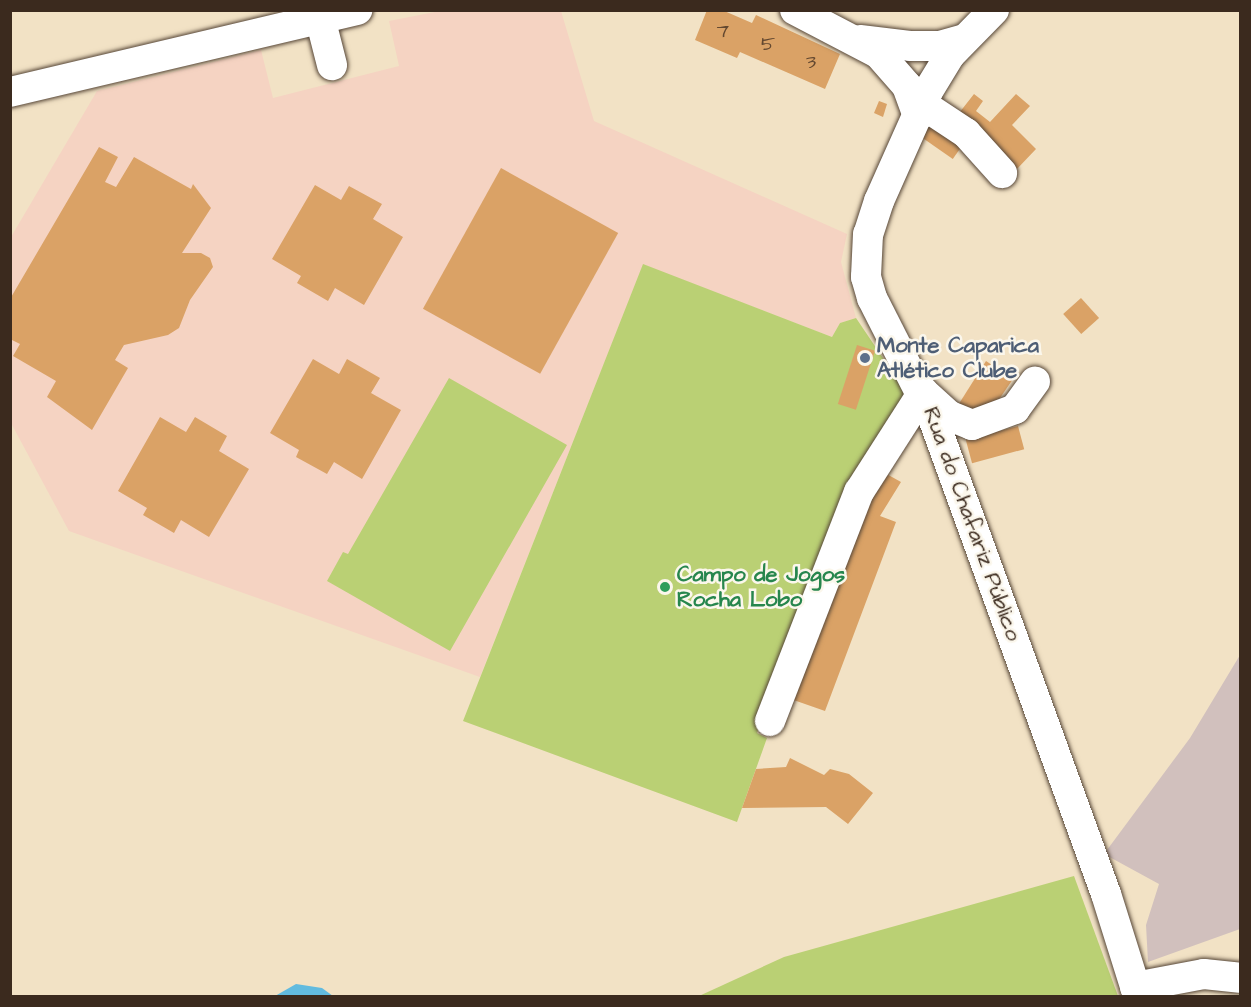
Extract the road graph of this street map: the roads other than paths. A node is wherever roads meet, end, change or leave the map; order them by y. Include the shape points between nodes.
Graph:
1 (357, 10) edge
2 (795, 10) edge
3 (994, 10) edge
4 (319, 15) edge
5 (964, 39) junction
6 (857, 40) junction
7 (332, 65) dead end
8 (10, 92) edge
9 (920, 110) junction
10 (1002, 173) dead end
11 (1035, 381) dead end
12 (923, 392) junction
13 (770, 721) dead end
14 (1240, 978) edge
15 (1137, 992) edge

1 - 4 street
2 - 6 street
3 - 5 street, Rua do Chafariz Público
4 - 7 street
4 - 8 street
5 - 6 street via 940,46
5 - 9 street, Rua do Chafariz Público via 940,69
6 - 9 street via 896,69
9 - 10 street via 966,133
9 - 12 street, Rua do Chafariz Público via 879,201 868,234 865,260 872,298
11 - 12 street via 1015,409 972,425 950,416
12 - 13 street via 859,492
12 - 15 street, Rua do Chafariz Público via 1102,883
14 - 15 street via 1204,974

